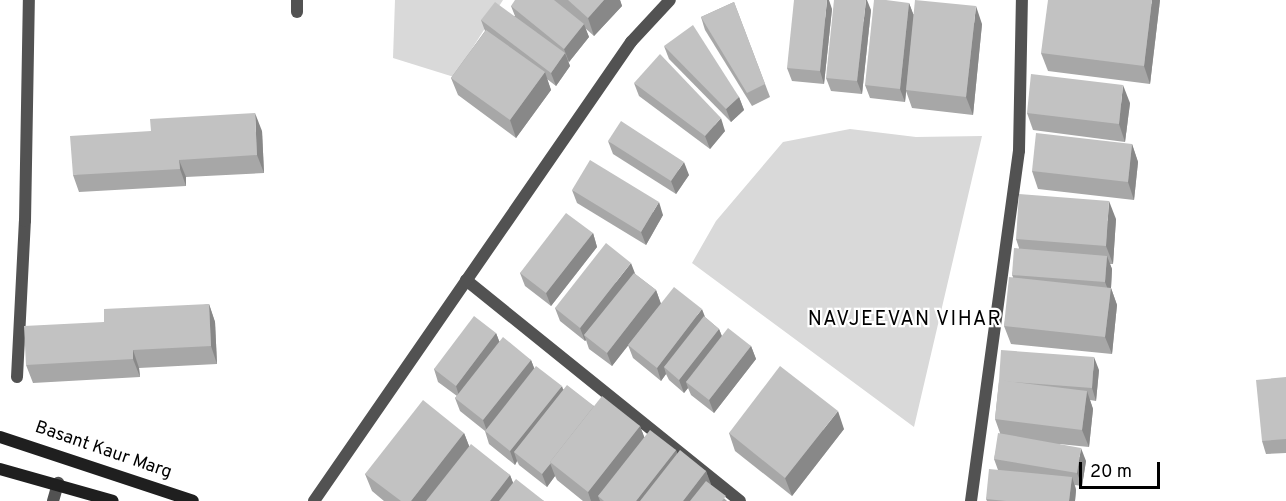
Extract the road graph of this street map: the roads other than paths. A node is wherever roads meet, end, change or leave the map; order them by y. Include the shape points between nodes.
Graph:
1 (29, 0) edge
2 (670, 0) edge
3 (1022, 0) edge
4 (466, 280) junction
5 (17, 377) dead end
6 (0, 437) edge
7 (0, 469) edge
8 (58, 483) junction
9 (53, 501) edge
10 (113, 501) edge
11 (193, 501) edge
12 (314, 501) edge
13 (740, 501) edge
14 (971, 501) edge

1 - 5 street via 25,221
2 - 4 street via 631,42
3 - 14 street via 1019,151
4 - 12 street
4 - 13 street
6 - 11 main road, Basant Kaur Marg
7 - 8 main road
8 - 9 street
8 - 10 main road

